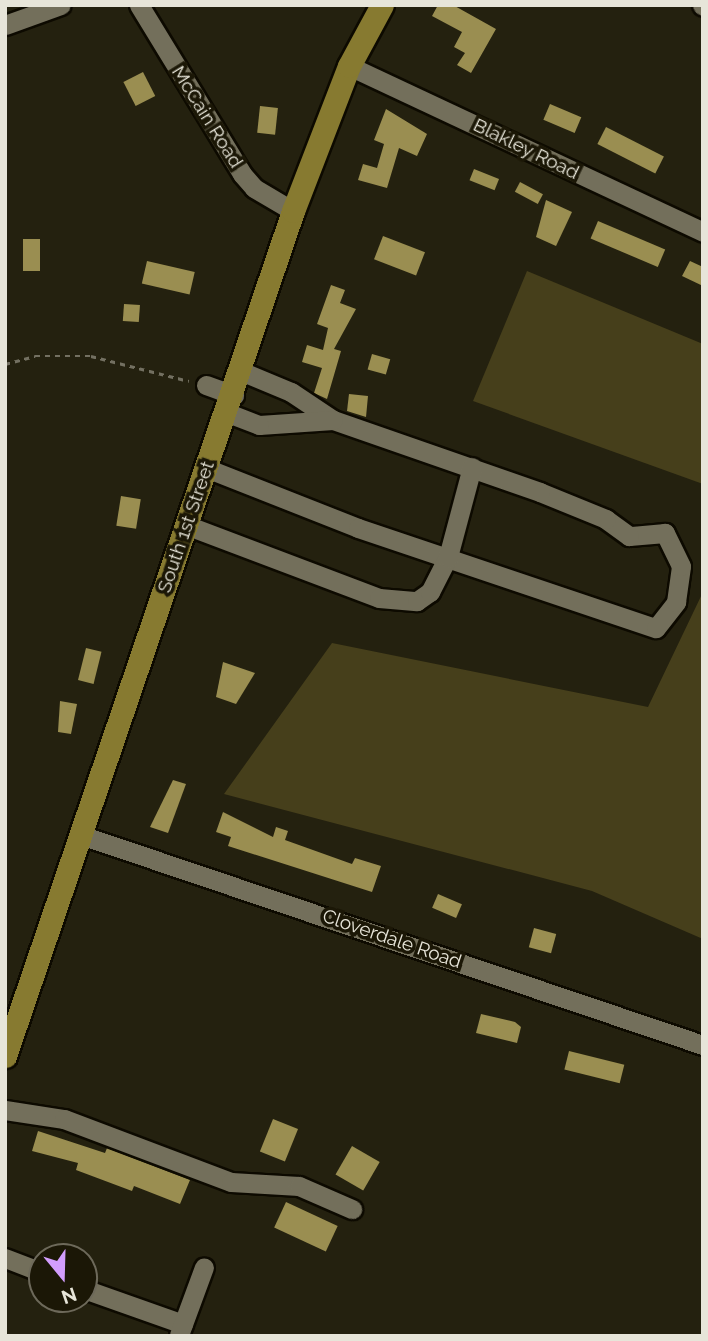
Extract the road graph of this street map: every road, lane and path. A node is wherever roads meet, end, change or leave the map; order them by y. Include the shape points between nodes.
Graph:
1 (61, 5) edge
2 (139, 5) edge
3 (382, 5) edge
4 (5, 24) edge
5 (349, 66) junction
6 (293, 211) junction
7 (703, 232) edge
8 (5, 364) edge
9 (243, 372) junction
10 (206, 385) joint
11 (231, 404) junction
12 (333, 420) junction
13 (472, 467) junction
14 (206, 468) junction
15 (186, 525) junction
16 (448, 557) junction
17 (81, 835) junction
18 (703, 1045) edge
19 (5, 1056) edge
20 (5, 1110) edge
21 (352, 1209) dead end
22 (5, 1258) edge
23 (28, 1267) edge
24 (204, 1267) dead end
25 (98, 1295) edge
26 (181, 1330) edge

1 - 4 street
2 - 6 street, McCain Road via 242,174 254,188
3 - 5 main road, South 1st Street
5 - 6 main road, South 1st Street
5 - 7 street, Blakley Road
6 - 9 main road, South 1st Street
8 - 10 path via 35,356 91,356
9 - 11 main road, South 1st Street
9 - 12 street via 291,392
10 - 11 street
11 - 12 street via 259,425
11 - 14 main road, South 1st Street
12 - 13 street
13 - 16 street
13 - 16 street via 584,510 629,536 665,533 681,566 676,602 656,628
14 - 15 main road, South 1st Street
14 - 16 street
15 - 16 street via 391,601 417,601 430,592
15 - 17 main road, South 1st Street
17 - 18 street, Cloverdale Road
17 - 19 main road, South 1st Street
20 - 21 street via 64,1119 231,1182 299,1186
22 - 23 street
24 - 26 street
25 - 26 street

